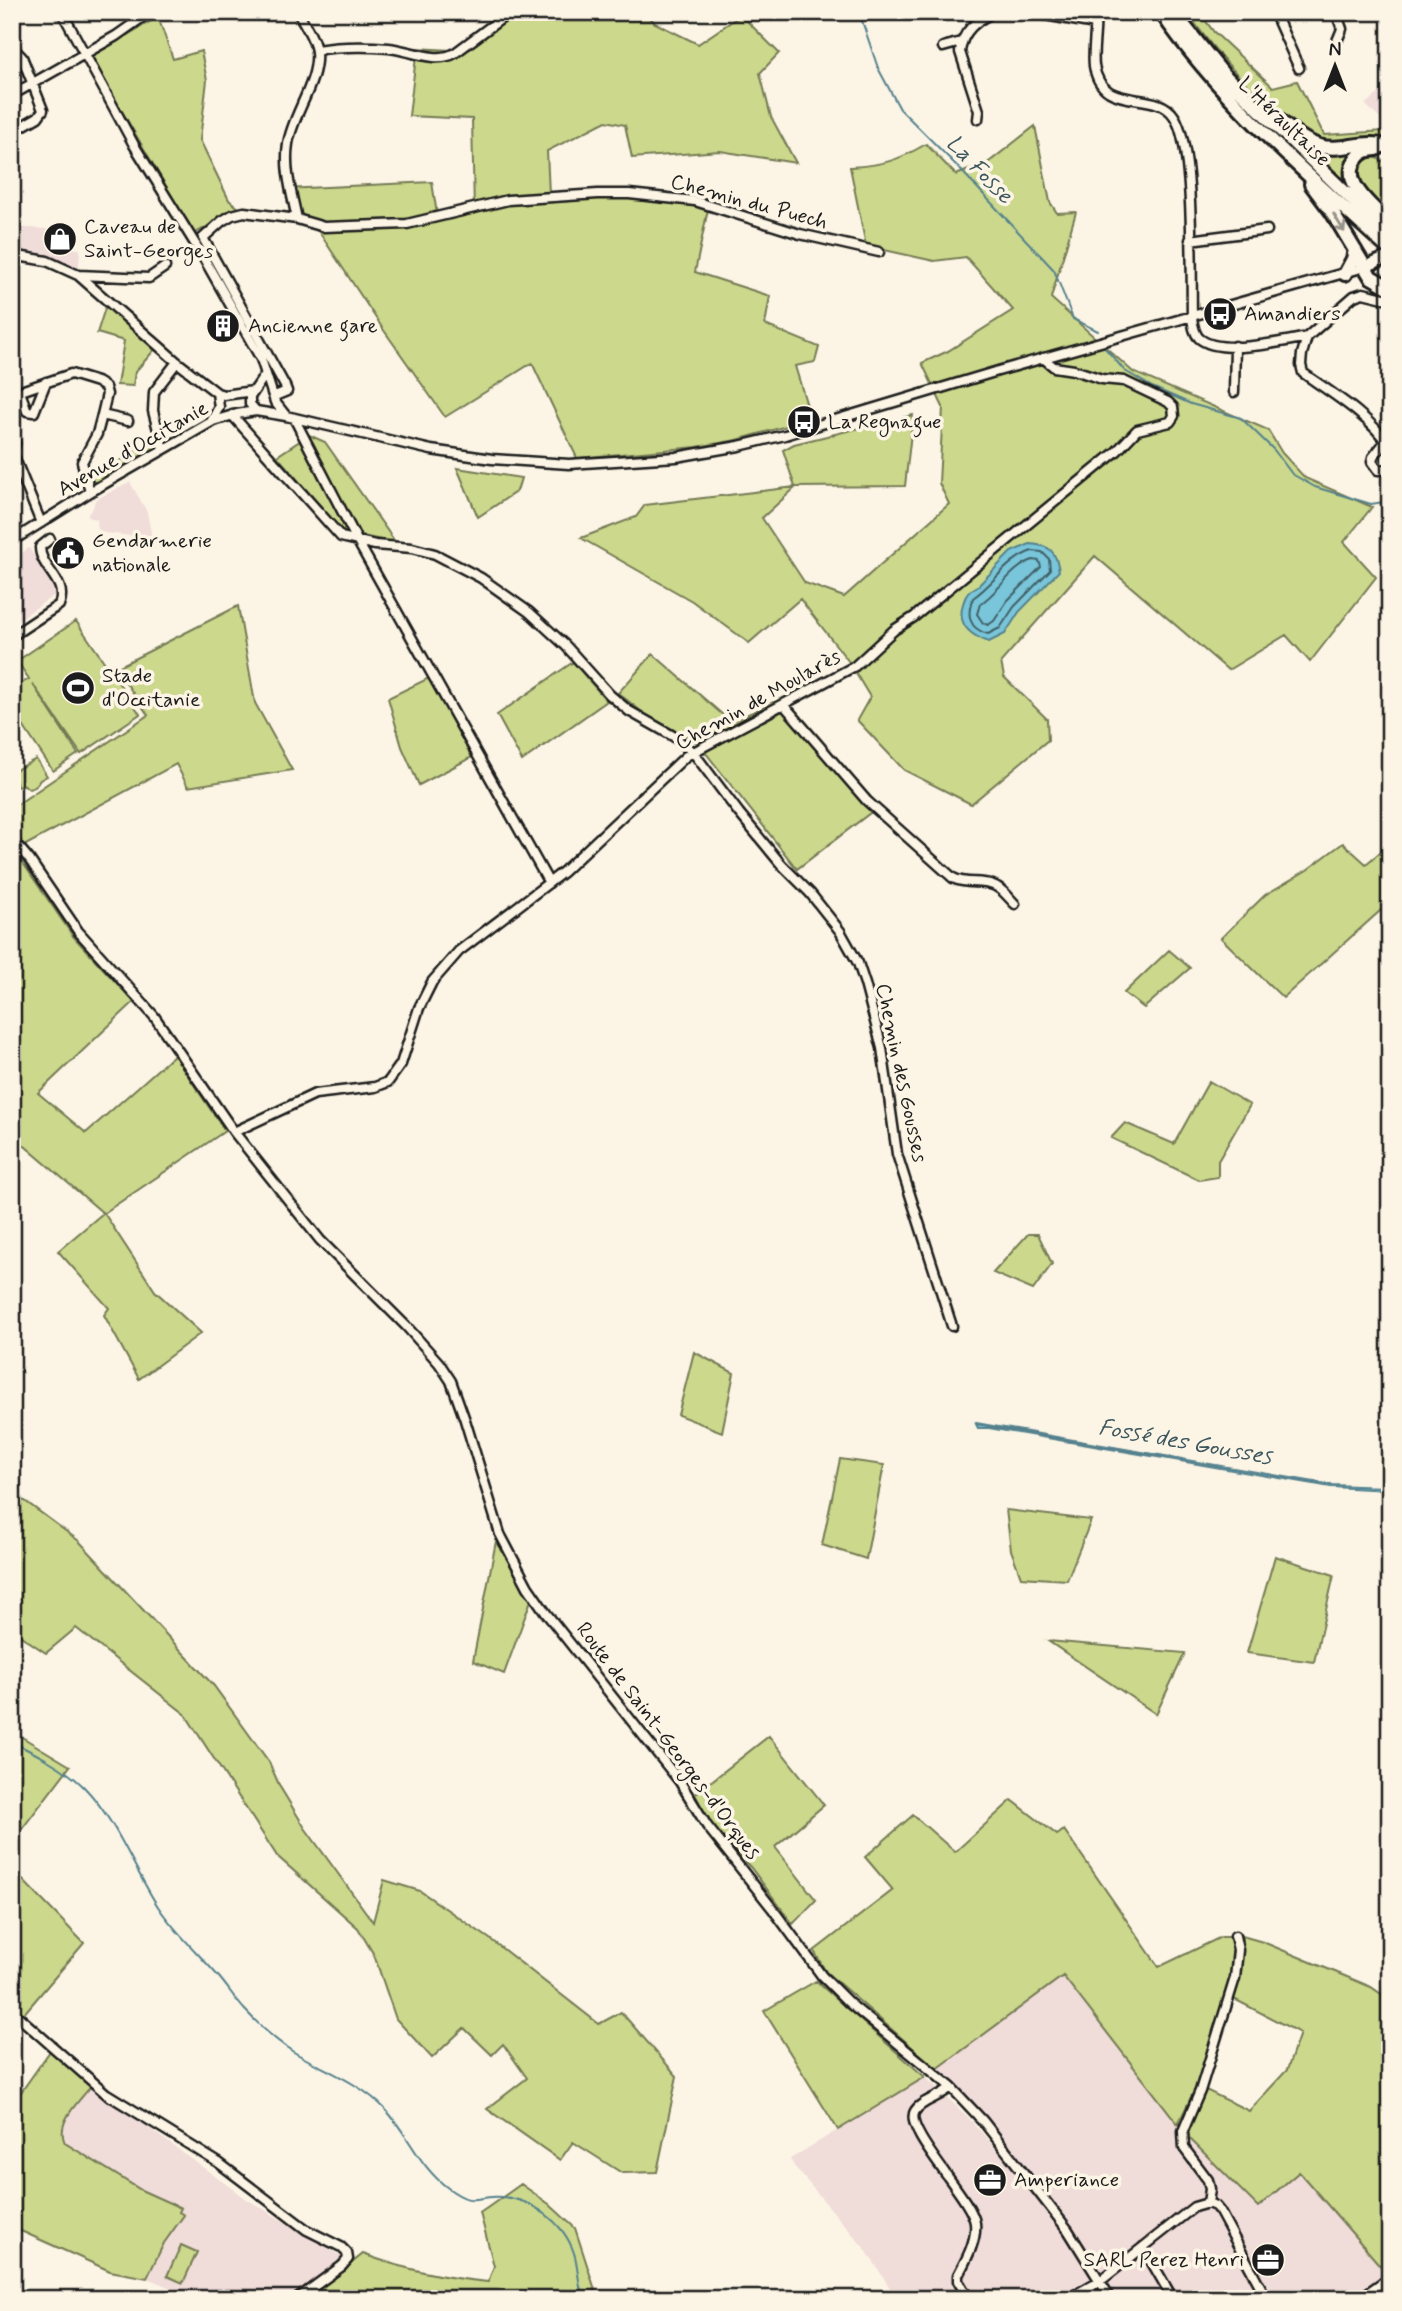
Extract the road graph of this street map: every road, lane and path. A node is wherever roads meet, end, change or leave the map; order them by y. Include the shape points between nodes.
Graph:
1 (62, 12) edge
2 (150, 12) edge
3 (298, 12) edge
4 (510, 12) edge
5 (994, 12) edge
6 (1028, 12) edge
7 (1095, 12) edge
8 (1161, 12) edge
9 (1175, 12) edge
10 (1274, 12) edge
11 (1336, 12) edge
12 (1095, 24) junction
13 (1337, 41) dead end
14 (961, 42) junction
15 (12, 47) edge
16 (943, 47) dead end
17 (316, 50) junction
18 (83, 53) junction
19 (1299, 68) dead end
20 (33, 83) junction
21 (12, 95) edge
22 (1231, 97) junction
23 (978, 119) dead end
24 (12, 132) edge
25 (1390, 148) edge
26 (1390, 155) edge
27 (297, 219) junction
28 (1390, 225) edge
29 (1267, 230) dead end
30 (1390, 236) edge
31 (1190, 240) junction
32 (1355, 250) junction
33 (1390, 250) edge
34 (879, 252) dead end
35 (12, 255) edge
36 (1390, 256) edge
37 (165, 267) dead end
38 (1367, 267) junction
39 (1345, 274) junction
40 (78, 275) junction
41 (1389, 293) edge
42 (1192, 318) junction
43 (1307, 337) junction
44 (1235, 346) junction
45 (1043, 358) junction
46 (177, 362) junction
47 (265, 375) junction
48 (46, 382) junction
49 (1234, 392) dead end
50 (16, 393) edge
51 (216, 393) junction
52 (273, 396) junction
53 (253, 399) junction
54 (266, 412) junction
55 (234, 414) junction
56 (103, 415) junction
57 (290, 417) junction
58 (128, 421) dead end
59 (211, 422) junction
60 (1385, 431) edge
61 (12, 437) edge
62 (1388, 444) edge
63 (163, 449) junction
64 (1390, 469) edge
65 (90, 492) junction
66 (41, 523) junction
67 (50, 539) dead end
68 (12, 541) edge
69 (358, 542) junction
70 (12, 636) edge
71 (784, 705) junction
72 (693, 752) junction
73 (12, 839) edge
74 (549, 883) junction
75 (1015, 904) dead end
76 (234, 1132) junction
77 (952, 1326) dead end
78 (1235, 1936) dead end
79 (12, 2011) edge
80 (951, 2087) junction
81 (1208, 2203) junction
82 (1143, 2247) junction
83 (1390, 2277) edge
84 (1100, 2280) junction
85 (297, 2299) edge
86 (969, 2299) edge
87 (1068, 2299) edge
88 (1111, 2299) edge
89 (1173, 2299) edge
90 (1268, 2299) edge
91 (1359, 2299) edge

1 - 18 street
2 - 18 street
3 - 17 street
4 - 17 street via 445,57 367,47
5 - 14 street via 973,25
6 - 12 street
7 - 12 street
8 - 22 highway, L'Héraultaise
9 - 25 highway via 1226,70 1307,141 1327,148 1368,144
9 - 30 highway, L'Héraultaise via 1223,74
10 - 19 street
11 - 13 street via 1342,29
12 - 31 street via 1094,66 1107,90 1120,98 1168,108 1179,124 1188,181
14 - 16 street
14 - 23 street
15 - 20 street via 22,57
17 - 27 street via 288,144 288,178
18 - 20 street
18 - 47 street via 202,255
20 - 21 street
20 - 24 street via 42,114
22 -> 32 highway via 1307,180
22 - 33 highway, L'Héraultaise
26 - 28 highway via 1377,149 1366,151 1358,156 1352,171 1358,191
27 - 34 street, Chemin du Puech via 324,227 407,224 508,200 640,195 695,201 800,234
27 - 52 street, Chemin du Puech via 239,213 202,238 285,386 287,391
29 - 31 street
31 - 42 street
32 - 38 highway
32 - 39 highway
35 - 40 street via 51,262
36 - 38 main road
37 - 40 street via 149,278
38 - 39 street
38 - 41 highway
39 - 42 street
40 - 46 street
41 - 43 street via 1354,296
42 - 44 street via 1200,339
42 - 45 street
43 - 44 street
43 - 60 street via 1303,373
44 - 49 street
45 - 57 street via 785,435 676,457 569,464 492,459 431,450
45 - 71 street, Chemin de Moularès via 1054,367 1120,380 1151,393 1168,401 1173,419 1134,432 859,663
46 - 51 street
46 - 63 street via 154,392 153,411
47 - 52 street
47 - 53 street
48 - 50 street
48 - 50 street via 34,412 27,411
48 - 56 street via 71,374 101,383 107,394
51 - 53 street
51 - 59 street via 219,408
52 - 53 street
52 - 54 street via 272,408
52 - 57 street
53 - 54 street
53 - 55 street, Avenue d'Occitanie
54 - 57 street
55 - 59 street, Avenue d'Occitanie
55 - 69 street via 341,537
56 - 58 street
56 - 65 street via 82,462
57 - 69 street
59 - 63 street, Avenue d'Occitanie
60 - 62 street
61 - 66 street via 13,454
62 - 64 street via 1372,462 1378,470
63 - 65 street, Avenue d'Occitanie
65 - 66 street, Avenue d'Occitanie
66 - 68 street, Avenue d'Occitanie
67 - 70 street via 39,551 60,584 61,601
69 - 72 street, Chemin des Gousses via 424,551 490,584 553,634 629,711
69 - 74 street
71 - 72 street, Chemin de Moularès
71 - 75 street via 867,801 953,878 991,884
72 - 74 street, Chemin de Moularès
72 - 77 street, Chemin des Gousses via 747,824 840,931 858,963 882,1048 897,1154
73 - 76 street, Route de Saint-Georges-d'Orques via 78,931 154,1016
74 - 76 street, Chemin de Moularès via 458,951 432,982 401,1064 388,1082 315,1094
76 - 80 street, Route de Saint-Georges-d'Orques via 320,1240 407,1327 451,1381 500,1534 546,1613 680,1782 707,1826 822,1976
78 - 81 street via 1235,1978 1183,2131 1184,2148 1208,2180
79 - 85 street via 148,2125 219,2163 307,2230 347,2253 342,2266
80 - 84 street, Route de Saint-Georges-d'Orques via 983,2120 1068,2230
80 - 86 street via 920,2106 913,2117 921,2137 974,2217 975,2235 958,2274
81 - 82 street via 1194,2207
81 - 90 street via 1220,2212
82 - 84 street
82 - 89 street
83 - 91 street
84 - 87 street
84 - 88 street, Route de Saint-Georges-d'Orques

